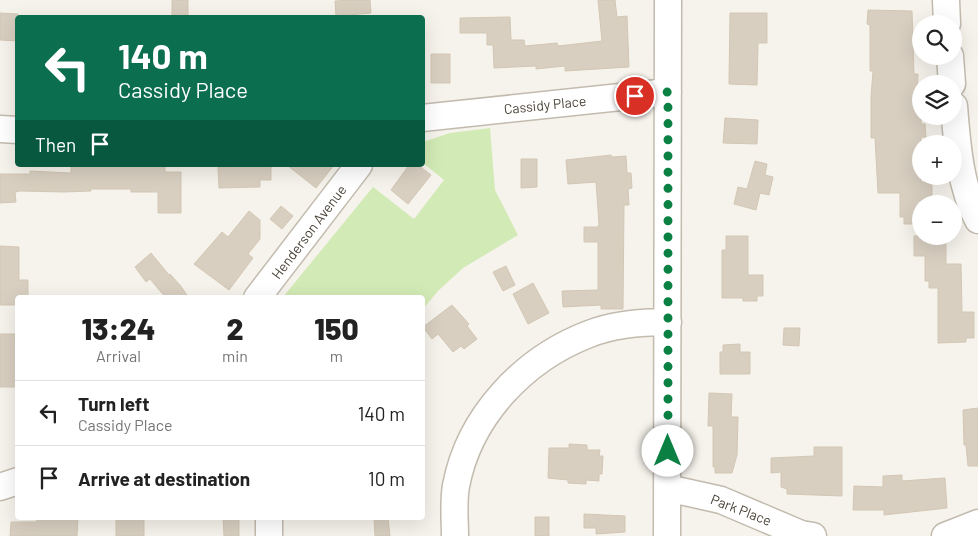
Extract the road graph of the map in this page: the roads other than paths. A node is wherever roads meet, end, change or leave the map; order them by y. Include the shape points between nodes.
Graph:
1 (668, 0) edge
2 (946, 0) edge
3 (947, 15) edge
4 (668, 92) junction
5 (425, 118) edge
6 (955, 125) edge
7 (0, 129) edge
8 (15, 130) edge
9 (358, 167) edge
10 (978, 220) edge
11 (264, 294) edge
12 (668, 322) junction
13 (15, 482) edge
14 (0, 487) edge
15 (667, 488) junction
16 (270, 520) edge
17 (978, 523) edge
18 (270, 536) edge
19 (455, 536) edge
20 (667, 536) edge
21 (813, 536) edge
22 (945, 536) edge

1 - 4 street
2 - 3 street
4 - 5 street, Cassidy Place
4 - 12 street
6 - 10 street via 968,202
7 - 8 street
9 - 11 street, Henderson Avenue
12 - 15 street
12 - 19 street via 620,326 590,334 563,345 519,376 489,411 470,443 455,488
13 - 14 street
15 - 20 street
15 - 21 street, Park Place via 721,500 801,534
16 - 18 street
17 - 22 street

